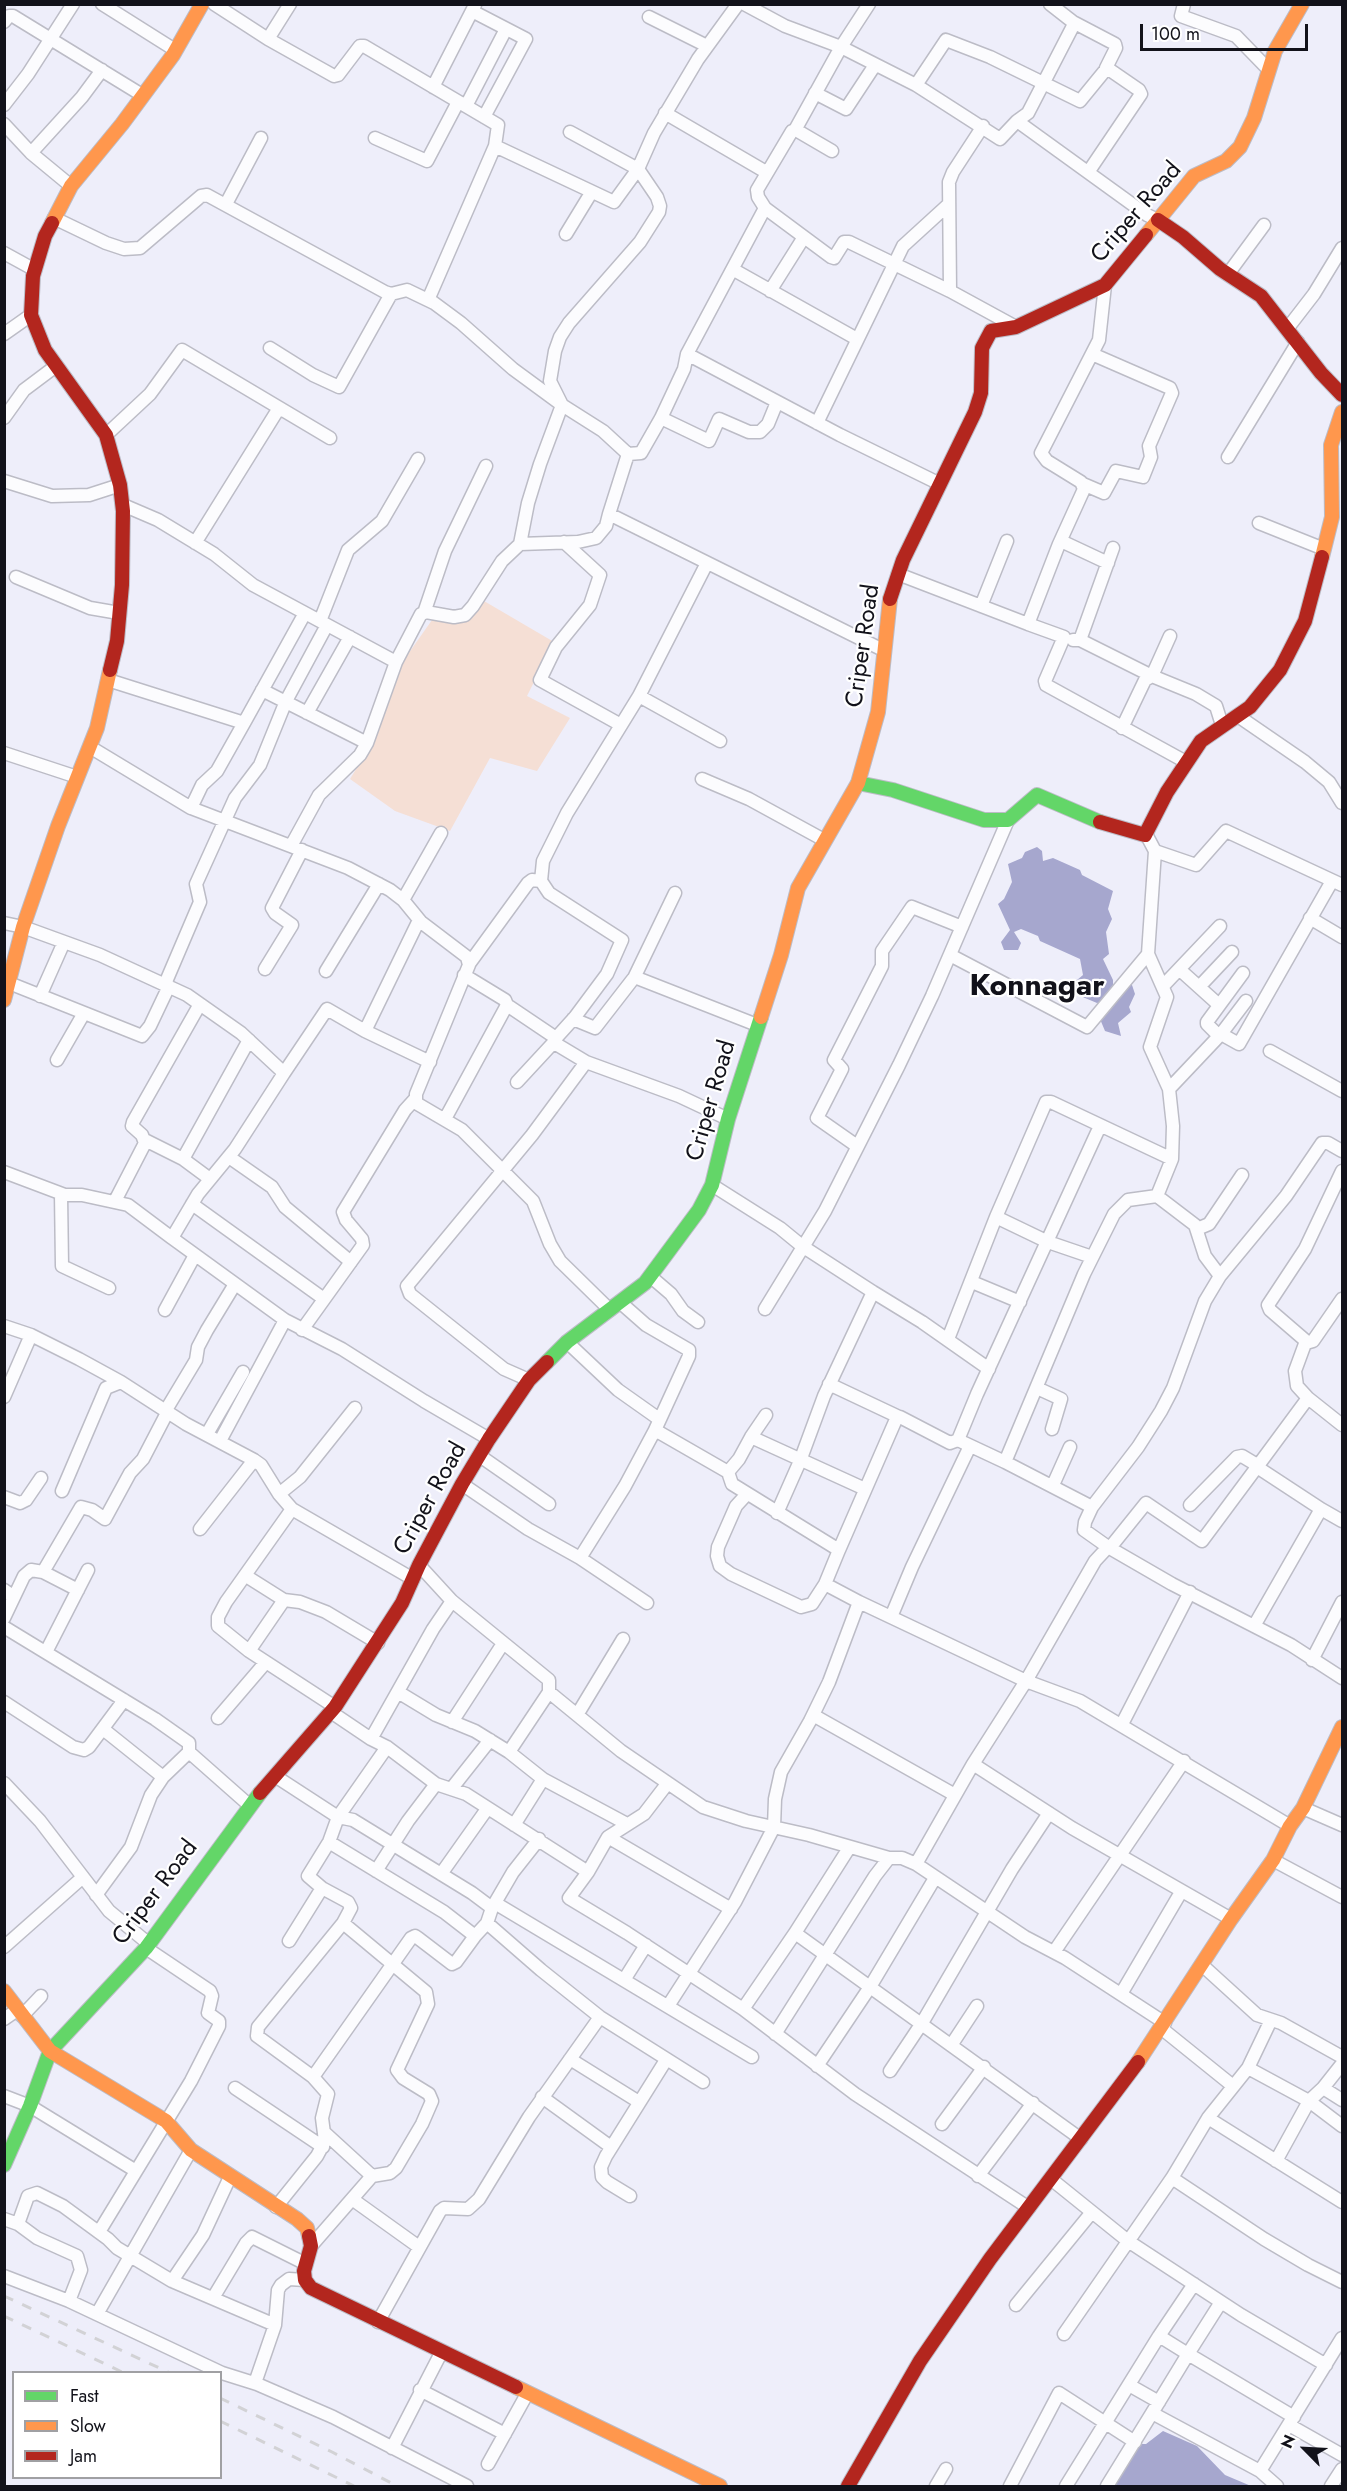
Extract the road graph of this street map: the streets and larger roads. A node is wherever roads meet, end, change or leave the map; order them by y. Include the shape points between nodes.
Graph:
1 (73, 4) edge
2 (102, 4) edge
3 (202, 4) edge
4 (214, 4) edge
5 (290, 4) edge
6 (738, 4) edge
7 (744, 4) edge
8 (869, 4) edge
9 (1050, 4) edge
10 (1184, 4) edge
11 (1302, 4) edge
12 (474, 8) edge
13 (649, 17) dead end
14 (4, 22) edge
15 (1073, 22) junction
16 (506, 29) junction
17 (50, 39) junction
18 (268, 39) junction
19 (707, 46) junction
20 (841, 47) junction
21 (175, 50) junction
22 (874, 65) junction
23 (1106, 68) junction
24 (1268, 69) junction
25 (102, 70) junction
26 (916, 85) junction
27 (1044, 85) junction
28 (433, 87) junction
29 (815, 93) junction
30 (142, 95) junction
31 (463, 104) junction
32 (4, 105) edge
33 (665, 113) junction
34 (484, 117) junction
35 (1017, 121) junction
36 (4, 124) edge
37 (983, 126) junction
38 (795, 130) junction
39 (570, 132) dead end
40 (261, 138) dead end
41 (375, 138) dead end
42 (495, 146) junction
43 (832, 151) dead end
44 (31, 153) junction
45 (638, 169) junction
46 (1089, 171) junction
47 (766, 172) junction
48 (71, 186) junction
49 (591, 193) junction
50 (226, 204) junction
51 (949, 204) junction
52 (765, 208) junction
53 (54, 218) junction
54 (1158, 220) junction
55 (1264, 225) dead end
56 (566, 234) dead end
57 (804, 237) junction
58 (1342, 248) edge
59 (4, 254) edge
60 (894, 264) junction
61 (35, 270) junction
62 (734, 270) junction
63 (1228, 274) junction
64 (1105, 285) junction
65 (770, 291) junction
66 (950, 291) junction
67 (391, 294) junction
68 (428, 300) junction
69 (32, 315) junction
70 (1016, 327) junction
71 (1287, 329) junction
72 (4, 334) edge
73 (857, 339) junction
74 (1298, 342) junction
75 (270, 348) dead end
76 (687, 354) junction
77 (1092, 354) junction
78 (57, 366) junction
79 (1342, 395) edge
80 (777, 402) junction
81 (562, 405) junction
82 (279, 408) junction
83 (1342, 412) edge
84 (4, 418) edge
85 (661, 418) junction
86 (817, 423) junction
87 (106, 435) junction
88 (330, 438) dead end
89 (628, 454) junction
90 (1228, 457) dead end
91 (418, 459) dead end
92 (486, 466) dead end
93 (4, 481) edge
94 (940, 484) junction
95 (1083, 484) junction
96 (120, 485) junction
97 (123, 505) junction
98 (609, 514) junction
99 (1337, 519) edge
100 (1259, 523) dead end
101 (1007, 541) dead end
102 (1061, 541) junction
103 (564, 542) junction
104 (195, 543) junction
105 (520, 544) junction
106 (1113, 548) dead end
107 (1324, 549) junction
108 (707, 563) junction
109 (1108, 563) junction
110 (897, 574) junction
111 (15, 577) dead end
112 (981, 606) junction
113 (119, 613) junction
114 (305, 613) junction
115 (424, 613) junction
116 (324, 623) junction
117 (1028, 624) junction
118 (1170, 636) dead end
119 (350, 637) junction
120 (1064, 637) junction
121 (1080, 640) junction
122 (883, 650) junction
123 (396, 662) junction
124 (1152, 676) junction
125 (108, 681) junction
126 (262, 690) junction
127 (639, 696) junction
128 (286, 702) junction
129 (307, 712) junction
130 (1238, 716) junction
131 (244, 723) junction
132 (621, 725) junction
133 (1222, 725) junction
134 (1122, 728) junction
135 (720, 741) dead end
136 (367, 743) junction
137 (90, 747) junction
138 (4, 753) edge
139 (1186, 762) junction
140 (78, 777) junction
141 (702, 779) dead end
142 (858, 783) junction
143 (1342, 802) edge
144 (191, 808) junction
145 (1008, 819) junction
146 (225, 822) junction
147 (441, 833) dead end
148 (1146, 834) junction
149 (824, 840) junction
150 (296, 848) junction
151 (1155, 851) junction
152 (540, 881) junction
153 (1337, 883) edge
154 (379, 884) junction
155 (675, 893) dead end
156 (403, 900) junction
157 (1310, 918) junction
158 (419, 920) junction
159 (4, 923) edge
160 (1220, 926) dead end
161 (23, 927) junction
162 (962, 927) junction
163 (1342, 937) edge
164 (64, 942) junction
165 (1232, 952) dead end
166 (1148, 954) junction
167 (950, 955) junction
168 (265, 969) dead end
169 (466, 969) junction
170 (1179, 969) junction
171 (326, 971) dead end
172 (1243, 973) dead end
173 (634, 978) junction
174 (9, 983) junction
175 (167, 985) junction
176 (1163, 986) junction
177 (1199, 987) junction
178 (40, 996) junction
179 (4, 1000) edge
180 (1246, 1001) dead end
181 (200, 1004) junction
182 (507, 1005) junction
183 (1219, 1005) junction
184 (84, 1013) junction
185 (573, 1019) junction
186 (758, 1025) junction
187 (366, 1031) junction
188 (1220, 1035) junction
189 (249, 1040) junction
190 (555, 1040) junction
191 (1270, 1051) dead end
192 (57, 1060) dead end
193 (430, 1062) junction
194 (586, 1062) junction
195 (284, 1073) junction
196 (517, 1082) dead end
197 (1169, 1089) junction
198 (1342, 1091) edge
199 (415, 1099) junction
200 (445, 1119) junction
201 (728, 1119) junction
202 (1100, 1126) junction
203 (145, 1140) junction
204 (857, 1146) junction
205 (1342, 1151) edge
206 (229, 1157) junction
207 (183, 1159) junction
208 (1172, 1159) junction
209 (501, 1170) junction
210 (1342, 1171) edge
211 (4, 1172) edge
212 (1242, 1175) dead end
213 (210, 1179) junction
214 (712, 1185) junction
215 (61, 1194) junction
216 (1156, 1196) junction
217 (114, 1202) junction
218 (192, 1204) junction
219 (996, 1217) junction
220 (1197, 1229) junction
221 (172, 1238) junction
222 (1048, 1242) junction
223 (802, 1246) junction
224 (195, 1255) junction
225 (1092, 1257) junction
226 (351, 1262) junction
227 (650, 1276) junction
228 (1220, 1276) junction
229 (972, 1282) junction
230 (235, 1284) junction
231 (109, 1288) dead end
232 (873, 1292) junction
233 (324, 1299) junction
234 (1342, 1299) edge
235 (1020, 1302) junction
236 (615, 1307) junction
237 (765, 1309) dead end
238 (165, 1310) dead end
239 (285, 1320) junction
240 (698, 1322) dead end
241 (4, 1326) edge
242 (302, 1330) junction
243 (31, 1335) junction
244 (948, 1339) junction
245 (567, 1342) junction
246 (1306, 1343) junction
247 (989, 1369) junction
248 (243, 1372) dead end
249 (529, 1380) junction
250 (121, 1382) junction
251 (830, 1384) junction
252 (1037, 1388) junction
253 (4, 1397) edge
254 (1308, 1398) junction
255 (354, 1408) dead end
256 (167, 1411) junction
257 (766, 1415) dead end
258 (899, 1417) junction
259 (657, 1424) junction
260 (1342, 1425) edge
261 (1052, 1429) dead end
262 (207, 1434) junction
263 (751, 1437) junction
264 (489, 1439) junction
265 (958, 1440) junction
266 (220, 1441) junction
267 (970, 1446) junction
268 (1070, 1447) dead end
269 (480, 1456) junction
270 (254, 1460) junction
271 (800, 1461) junction
272 (1005, 1462) junction
273 (1257, 1466) junction
274 (728, 1472) junction
275 (41, 1478) dead end
276 (462, 1484) junction
277 (1053, 1485) junction
278 (865, 1489) junction
279 (62, 1491) dead end
280 (279, 1494) junction
281 (747, 1494) junction
282 (4, 1497) edge
283 (549, 1504) dead end
284 (1190, 1505) dead end
285 (1092, 1507) junction
286 (292, 1509) junction
287 (1321, 1509) junction
288 (777, 1513) junction
289 (1342, 1521) edge
290 (200, 1529) dead end
291 (1108, 1547) junction
292 (839, 1550) junction
293 (580, 1558) junction
294 (419, 1565) junction
295 (88, 1570) dead end
296 (44, 1572) junction
297 (246, 1576) junction
298 (413, 1580) junction
299 (825, 1584) junction
300 (78, 1590) junction
301 (1190, 1592) junction
302 (10, 1593) edge
303 (284, 1600) junction
304 (452, 1601) junction
305 (859, 1602) junction
306 (1342, 1602) edge
307 (647, 1603) dead end
308 (891, 1617) junction
309 (4, 1618) edge
310 (1254, 1626) junction
311 (4, 1627) edge
312 (623, 1638) dead end
313 (378, 1642) junction
314 (502, 1645) junction
315 (249, 1651) junction
316 (46, 1652) junction
317 (1312, 1660) junction
318 (266, 1662) junction
319 (1342, 1678) edge
320 (1026, 1681) junction
321 (398, 1692) junction
322 (549, 1692) junction
323 (124, 1700) junction
324 (4, 1702) edge
325 (333, 1710) junction
326 (577, 1715) junction
327 (813, 1715) junction
328 (218, 1718) dead end
329 (452, 1722) junction
330 (1122, 1724) junction
331 (1342, 1727) edge
332 (103, 1729) junction
333 (371, 1739) junction
334 (490, 1740) junction
335 (387, 1746) junction
336 (189, 1752) junction
337 (509, 1752) junction
338 (1184, 1761) junction
339 (973, 1764) junction
340 (275, 1776) junction
341 (163, 1777) junction
342 (543, 1779) junction
343 (4, 1783) edge
344 (436, 1784) junction
345 (667, 1784) junction
346 (452, 1788) junction
347 (955, 1795) junction
348 (249, 1805) junction
349 (1302, 1808) junction
350 (488, 1809) junction
351 (1049, 1813) junction
352 (338, 1817) junction
353 (627, 1824) junction
354 (514, 1825) junction
355 (1342, 1825) edge
356 (1290, 1826) junction
357 (774, 1827) junction
358 (608, 1837) junction
359 (539, 1839) junction
360 (329, 1842) junction
361 (392, 1844) junction
362 (849, 1848) junction
363 (1118, 1855) junction
364 (889, 1858) junction
365 (1273, 1860) junction
366 (916, 1864) junction
367 (376, 1871) junction
368 (588, 1872) junction
369 (441, 1874) junction
370 (83, 1876) junction
371 (935, 1878) junction
372 (322, 1888) junction
373 (1181, 1892) junction
374 (96, 1894) junction
375 (1342, 1897) edge
376 (493, 1905) junction
377 (731, 1909) junction
378 (987, 1912) junction
379 (1231, 1919) junction
380 (343, 1923) junction
381 (487, 1923) junction
382 (795, 1933) junction
383 (475, 1936) junction
384 (290, 1941) dead end
385 (646, 1945) junction
386 (147, 1946) junction
387 (4, 1947) edge
388 (1054, 1952) junction
389 (825, 1955) junction
390 (393, 1964) junction
391 (1202, 1965) junction
392 (690, 1974) junction
393 (624, 1980) junction
394 (870, 1987) junction
395 (4, 1991) edge
396 (1120, 1994) junction
397 (41, 1996) dead end
398 (668, 2006) junction
399 (977, 2006) dead end
400 (742, 2009) junction
401 (20, 2013) junction
402 (600, 2017) junction
403 (4, 2019) edge
404 (1271, 2020) junction
405 (922, 2023) junction
406 (1163, 2025) junction
407 (775, 2034) junction
408 (952, 2044) junction
409 (50, 2051) junction
410 (752, 2057) dead end
411 (1342, 2057) edge
412 (570, 2059) junction
413 (666, 2060) junction
414 (1342, 2064) edge
415 (817, 2066) junction
416 (984, 2067) junction
417 (1248, 2068) junction
418 (890, 2071) dead end
419 (313, 2077) junction
420 (703, 2082) dead end
421 (1233, 2086) junction
422 (235, 2088) dead end
423 (1323, 2088) junction
424 (4, 2096) edge
425 (542, 2097) junction
426 (1342, 2100) edge
427 (1309, 2101) junction
428 (639, 2102) junction
429 (1033, 2103) junction
430 (30, 2106) junction
431 (1208, 2118) junction
432 (166, 2121) junction
433 (942, 2124) dead end
434 (1342, 2126) edge
435 (325, 2133) junction
436 (1081, 2139) junction
437 (611, 2147) junction
438 (322, 2148) junction
439 (190, 2150) junction
440 (1276, 2161) junction
441 (4, 2165) edge
442 (136, 2171) junction
443 (372, 2176) junction
444 (978, 2176) junction
445 (230, 2177) junction
446 (1172, 2178) junction
447 (1051, 2179) junction
448 (630, 2196) dead end
449 (352, 2199) junction
450 (1342, 2202) edge
451 (276, 2207) junction
452 (1029, 2208) junction
453 (1092, 2212) junction
454 (4, 2219) edge
455 (18, 2224) junction
456 (99, 2232) junction
457 (1128, 2241) junction
458 (311, 2246) junction
459 (419, 2247) junction
460 (131, 2256) junction
461 (306, 2264) junction
462 (4, 2276) edge
463 (305, 2280) junction
464 (172, 2281) junction
465 (1342, 2282) edge
466 (1194, 2284) junction
467 (213, 2298) junction
468 (69, 2301) junction
469 (1221, 2302) junction
470 (1016, 2305) dead end
471 (96, 2314) junction
472 (378, 2322) junction
473 (275, 2325) junction
474 (1064, 2334) dead end
475 (1159, 2336) junction
476 (1342, 2338) edge
477 (441, 2353) junction
478 (1188, 2354) junction
479 (1326, 2365) junction
480 (218, 2371) edge
481 (222, 2373) edge
482 (255, 2383) junction
483 (1129, 2385) junction
484 (420, 2390) junction
485 (527, 2394) junction
486 (1155, 2407) junction
487 (1292, 2421) junction
488 (1105, 2422) junction
489 (505, 2434) junction
490 (1135, 2442) junction
491 (392, 2448) junction
492 (1342, 2455) edge
493 (488, 2464) dead end
494 (946, 2469) dead end
495 (1342, 2469) edge
496 (1260, 2471) junction
497 (467, 2487) edge
498 (720, 2487) edge
499 (848, 2487) edge
500 (936, 2487) edge
501 (1010, 2487) edge
502 (1066, 2487) edge
503 (1107, 2487) edge
504 (1277, 2487) edge
505 (1331, 2487) edge

1 - 17 street
2 - 21 street
3 - 21 street
4 - 18 street
5 - 18 street
6 - 19 street
7 - 20 street via 785,26
8 - 20 street
9 - 15 street
10 - 24 street via 1181,16 1236,36
11 - 24 street, Criper Road
12 - 16 street
12 - 28 street
13 - 19 street
14 - 17 street via 12,15
15 - 23 street via 1115,44
15 - 27 street
16 - 31 street
16 - 34 street via 526,40
17 - 25 street
17 - 32 street
18 - 28 street via 334,76 364,45
19 - 33 street
20 - 22 street
20 - 29 street
21 - 30 street
22 - 26 street
22 - 29 street via 846,109
23 - 27 street via 1080,101
23 - 46 street via 1141,94
24 - 54 street, Criper Road via 1254,118 1240,147 1226,161 1194,176
25 - 30 street
25 - 44 street
26 - 27 street via 946,40
26 - 37 street
27 - 35 street via 1028,113
28 - 31 street
29 - 38 street
30 - 48 street
31 - 34 street
31 - 41 street via 428,161
33 - 45 street
33 - 47 street
34 - 42 street via 499,127
35 - 37 street via 1001,139
35 - 46 street
36 - 44 street
37 - 51 street via 953,172
38 - 43 street
38 - 47 street
39 - 45 street
40 - 50 street
42 - 49 street
42 - 68 street
44 - 48 street
45 - 49 street via 614,202
45 - 81 street via 657,197 660,209 640,242 560,337 550,381
46 - 54 street
47 - 52 street via 757,192
48 - 53 street
49 - 56 street
50 - 53 street via 201,195 144,247 132,249 106,243
50 - 67 street
51 - 60 street via 906,243
51 - 66 street
52 - 57 street
52 - 62 street
53 - 61 street
54 - 63 street
54 - 64 street, Criper Road
55 - 63 street
57 - 60 street via 832,258 847,242
57 - 65 street
58 - 71 street
59 - 61 street
60 - 66 street
60 - 73 street
61 - 69 street
62 - 65 street
62 - 76 street
63 - 71 street via 1261,296
64 - 70 street, Criper Road
64 - 77 street via 1100,337
65 - 73 street
66 - 70 street
67 - 68 street via 407,290
67 - 75 street via 339,387
68 - 81 street
69 - 72 street
69 - 78 street via 45,350
70 - 94 street, Criper Road via 991,331 982,348 981,393
71 - 74 street
73 - 86 street
74 - 79 street
74 - 90 street
76 - 80 street
76 - 85 street
77 - 95 street via 1041,453
77 - 95 street via 1170,388 1172,393 1149,446 1151,457 1143,477 1116,471 1104,492
78 - 84 street via 24,390
78 - 87 street
80 - 85 street via 768,424 760,432 749,432 719,419 709,441
80 - 86 street
81 - 89 street via 603,431
81 - 105 street via 528,503
82 - 87 street via 182,350 150,394
82 - 88 street
82 - 104 street
83 - 99 street via 1331,445
85 - 89 street via 641,453
86 - 94 street
87 - 96 street
89 - 98 street
91 - 116 street via 382,521 346,553
92 - 115 street via 445,551
93 - 96 street via 52,496 89,495
94 - 110 street, Criper Road
95 - 102 street
96 - 97 street
97 - 104 street via 158,520
97 - 113 street
98 - 103 street via 606,526 596,538
98 - 108 street
99 - 107 street
100 - 107 street
101 - 112 street
102 - 109 street
102 - 117 street
103 - 105 street
103 - 132 street via 600,575 590,605 556,647 540,680
104 - 114 street via 253,585
105 - 115 street via 502,561 465,615
106 - 109 street
107 - 130 street via 1305,621 1280,670
108 - 122 street
108 - 127 street
109 - 121 street
110 - 112 street
110 - 122 street, Criper Road
111 - 113 street via 90,608
112 - 117 street
113 - 125 street
114 - 116 street
114 - 126 street
115 - 123 street
116 - 119 street
116 - 128 street
117 - 120 street
118 - 124 street
119 - 123 street
119 - 129 street
120 - 121 street
120 - 134 street via 1045,684
121 - 124 street
122 - 142 street, Criper Road via 878,712
123 - 136 street
124 - 133 street via 1216,706
124 - 134 street via 1145,680
125 - 131 street
125 - 137 street
126 - 128 street
126 - 131 street
127 - 132 street
127 - 135 street
128 - 129 street
128 - 146 street via 260,765 236,796
129 - 136 street
130 - 133 street
130 - 143 street via 1321,775
131 - 144 street
132 - 152 street via 567,813 543,861
133 - 139 street via 1201,741
134 - 139 street
136 - 150 street via 319,795
137 - 140 street
137 - 144 street
138 - 140 street
139 - 148 street
140 - 161 street
141 - 149 street via 749,799
142 - 145 street via 893,790 984,820
142 - 149 street, Criper Road
144 - 146 street
145 - 148 street via 1037,795 1113,827
145 - 162 street
146 - 150 street
146 - 175 street via 196,884 200,902
147 - 156 street
148 - 151 street
149 - 186 street, Criper Road via 798,888
150 - 154 street
150 - 168 street via 272,908 292,925
151 - 153 street via 1196,866 1226,831
151 - 166 street
152 - 169 street via 529,881
152 - 185 street via 549,893 622,940 607,974
153 - 157 street
154 - 156 street
154 - 171 street
155 - 173 street
156 - 158 street
157 - 163 street
157 - 188 street via 1239,1044
158 - 169 street via 464,954 469,960
158 - 187 street
159 - 161 street
160 - 170 street
161 - 164 street
161 - 174 street
162 - 167 street
162 - 204 street via 913,906 882,951 882,966 834,1060 842,1069 817,1118
164 - 175 street
164 - 178 street
165 - 177 street
166 - 167 street via 1087,1027
166 - 176 street
167 - 204 street
169 - 182 street
169 - 193 street
170 - 176 street
170 - 177 street
172 - 183 street
173 - 185 street via 595,1029
173 - 186 street
174 - 178 street
174 - 179 street
175 - 181 street
175 - 184 street via 142,1036
176 - 197 street via 1167,1000 1150,1047
177 - 183 street
178 - 184 street
180 - 188 street
181 - 189 street
181 - 203 street via 132,1122
182 - 190 street
182 - 200 street
183 - 188 street via 1207,1023
184 - 192 street
185 - 190 street
186 - 201 street, Criper Road
187 - 193 street
187 - 195 street via 326,1010
188 - 197 street
189 - 195 street
189 - 207 street
190 - 194 street
190 - 196 street
191 - 198 street
193 - 199 street
194 - 201 street via 679,1096
194 - 209 street via 554,1108
195 - 206 street
197 - 208 street
199 - 200 street via 419,1106
199 - 226 street via 343,1212 363,1241
200 - 209 street
201 - 214 street, Criper Road
202 - 208 street
202 - 219 street via 1046,1102
202 - 222 street
203 - 207 street
203 - 217 street
204 - 223 street
205 - 228 street via 1322,1143 1286,1196
206 - 213 street
206 - 226 street via 272,1187 285,1207
207 - 213 street
208 - 216 street
209 - 236 street via 533,1201 560,1261
209 - 249 street via 409,1280 407,1290 504,1369
210 - 246 street via 1305,1249 1268,1305
211 - 215 street
212 - 220 street via 1212,1220
213 - 218 street
214 - 223 street
214 - 227 street, Criper Road via 699,1210
215 - 217 street
215 - 231 street via 62,1266
216 - 220 street
216 - 225 street via 1121,1204
217 - 221 street via 128,1205
218 - 221 street
218 - 233 street
219 - 222 street
219 - 229 street
220 - 228 street via 1205,1256
221 - 224 street
222 - 225 street
222 - 235 street
223 - 232 street
223 - 237 street
224 - 230 street
224 - 238 street
225 - 252 street
226 - 233 street
227 - 236 street, Criper Road
227 - 240 street
228 - 285 street via 1206,1300 1161,1411
229 - 235 street
229 - 244 street
230 - 239 street
230 - 256 street
232 - 244 street
232 - 251 street
233 - 242 street
234 - 246 street via 1313,1341
235 - 247 street
236 - 245 street, Criper Road
236 - 259 street via 689,1350
239 - 242 street
239 - 266 street
241 - 243 street
242 - 264 street via 342,1349
243 - 250 street
243 - 253 street
244 - 247 street
245 - 249 street, Criper Road
245 - 259 street
246 - 254 street via 1295,1379
247 - 265 street
248 - 262 street
249 - 264 street, Criper Road
250 - 256 street
250 - 279 street via 106,1388
251 - 258 street
251 - 271 street
252 - 261 street via 1061,1399
252 - 272 street
254 - 260 street
254 - 273 street
255 - 280 street via 300,1477
256 - 262 street
256 - 296 street via 143,1459 130,1473 105,1519 81,1507
257 - 263 street
258 - 265 street via 950,1443
258 - 278 street
259 - 274 street
259 - 293 street via 625,1486
262 - 266 street
263 - 271 street
263 - 274 street
264 - 269 street, Criper Road
265 - 267 street
266 - 270 street
267 - 272 street
267 - 308 street
268 - 277 street
269 - 276 street, Criper Road
269 - 283 street
270 - 280 street
270 - 290 street
271 - 278 street
271 - 288 street
272 - 277 street
273 - 284 street via 1237,1457
273 - 287 street
273 - 291 street via 1203,1540 1146,1503
274 - 281 street via 730,1482
275 - 282 street via 26,1500 20,1503
276 - 293 street via 528,1529
276 - 294 street, Criper Road
277 - 285 street
278 - 292 street
280 - 286 street
281 - 288 street
281 - 299 street via 736,1506 718,1547 720,1566 801,1607 812,1604
285 - 291 street via 1084,1530
286 - 297 street
286 - 298 street
287 - 289 street
287 - 310 street
288 - 292 street
291 - 301 street
291 - 320 street via 1095,1561
292 - 299 street
293 - 307 street
294 - 298 street, Criper Road
294 - 304 street
295 - 300 street
296 - 300 street
296 - 302 street via 27,1572
297 - 303 street
297 - 315 street via 220,1611 217,1622
298 - 313 street, Criper Road
299 - 305 street
300 - 316 street
301 - 310 street
301 - 330 street
302 - 309 street
303 - 313 street via 326,1612
303 - 315 street
304 - 314 street
304 - 321 street
305 - 308 street
305 - 327 street
306 - 317 street
308 - 320 street
310 - 317 street
311 - 316 street
312 - 326 street
313 - 325 street, Criper Road
314 - 322 street via 549,1680
314 - 329 street
315 - 318 street
316 - 323 street
317 - 319 street
318 - 325 street
318 - 328 street
320 - 330 street via 1080,1701
320 - 339 street
321 - 329 street
321 - 333 street
322 - 326 street
322 - 337 street
323 - 332 street
323 - 336 street via 186,1739
324 - 332 street via 80,1750 89,1747
325 - 333 street
325 - 340 street, Criper Road
326 - 345 street
327 - 347 street
327 - 357 street via 781,1772
329 - 334 street
330 - 338 street
331 - 349 street
332 - 341 street
333 - 335 street
334 - 337 street
334 - 346 street
335 - 344 street
335 - 352 street
336 - 341 street
336 - 348 street
337 - 342 street
338 - 356 street
338 - 363 street
339 - 347 street
339 - 351 street
340 - 348 street, Criper Road
340 - 352 street
341 - 374 street via 141,1816 131,1847
342 - 353 street
342 - 354 street
343 - 370 street
344 - 346 street
344 - 361 street
345 - 353 street via 644,1814
345 - 357 street via 703,1807
346 - 350 street
347 - 366 street
348 - 386 street, Criper Road
349 - 355 street
349 - 356 street
350 - 354 street
350 - 369 street
351 - 363 street
351 - 378 street
352 - 360 street
352 - 361 street via 353,1820
353 - 358 street
354 - 359 street
356 - 365 street
357 - 362 street
357 - 377 street
358 - 368 street
358 - 377 street
359 - 368 street
359 - 376 street
360 - 367 street
360 - 372 street via 308,1876
361 - 367 street
361 - 369 street
362 - 364 street
362 - 382 street
363 - 373 street
363 - 388 street
364 - 366 street
364 - 389 street
365 - 375 street
365 - 379 street
366 - 371 street
367 - 383 street via 444,1912
368 - 385 street via 569,1898
369 - 376 street
370 - 374 street
370 - 387 street
371 - 378 street
371 - 394 street
372 - 380 street via 351,1904
372 - 384 street
373 - 379 street
373 - 396 street
374 - 386 street
376 - 381 street
376 - 393 street
377 - 392 street
378 - 388 street
378 - 405 street
379 - 391 street
380 - 390 street
380 - 419 street via 256,2030 264,2043
381 - 383 street
381 - 402 street
382 - 389 street
382 - 400 street
383 - 390 street via 452,1964 413,1936
385 - 392 street
385 - 393 street
386 - 409 street, Criper Road
386 - 432 street via 210,1991 208,2013 219,2023 206,2055
388 - 396 street
389 - 394 street
389 - 407 street
390 - 419 street
390 - 443 street via 419,1984 428,1998 398,2070 403,2078 429,2094 432,2101 396,2168
391 - 404 street via 1253,2012
391 - 406 street
392 - 398 street
392 - 400 street
393 - 398 street
394 - 405 street
394 - 415 street
395 - 401 street
396 - 406 street
397 - 401 street
398 - 410 street
399 - 408 street
400 - 407 street
401 - 403 street
401 - 409 street
402 - 412 street
402 - 413 street
404 - 411 street
404 - 417 street
405 - 408 street
405 - 418 street
406 - 421 street
406 - 436 street
407 - 415 street
408 - 416 street
409 - 430 street, Criper Road
409 - 432 street
412 - 425 street
412 - 428 street
413 - 420 street
413 - 428 street
414 - 423 street
415 - 444 street
416 - 429 street
416 - 433 street
417 - 421 street
417 - 427 street
419 - 435 street via 328,2094 322,2118
421 - 431 street
422 - 438 street
423 - 426 street
423 - 427 street
424 - 430 street
425 - 437 street
425 - 459 street via 479,2199 468,2209 440,2211
427 - 434 street
427 - 440 street
428 - 437 street
429 - 436 street
429 - 444 street
430 - 441 street, Criper Road
430 - 442 street
431 - 440 street
431 - 446 street
432 - 439 street
432 - 442 street
435 - 438 street
435 - 443 street
436 - 447 street
437 - 448 street via 601,2167 602,2177
438 - 451 street
439 - 445 street
439 - 460 street
440 - 450 street
442 - 456 street
443 - 449 street
444 - 452 street
445 - 451 street
445 - 464 street via 203,2235
446 - 457 street
446 - 465 street via 1264,2239
447 - 452 street
447 - 453 street
449 - 458 street
449 - 459 street
451 - 458 street via 307,2228
452 - 499 street via 920,2361
453 - 457 street
453 - 470 street
454 - 455 street
455 - 456 street via 28,2196 37,2193
455 - 468 street via 37,2238 77,2256 81,2270
456 - 460 street
457 - 466 street
457 - 474 street
458 - 461 street
459 - 472 street
460 - 464 street
460 - 471 street
461 - 463 street
461 - 467 street via 252,2237
462 - 468 street
463 - 472 street via 318,2292
463 - 473 street via 289,2279 281,2285
464 - 467 street
466 - 469 street
466 - 475 street
467 - 473 street
468 - 471 street
469 - 478 street
469 - 479 street
471 - 480 street
472 - 477 street
473 - 482 street
475 - 478 street
475 - 483 street
476 - 479 street
477 - 484 street
477 - 485 street
478 - 486 street
478 - 487 street
479 - 487 street
481 - 482 street
482 - 491 street
483 - 486 street
483 - 488 street
484 - 489 street
484 - 491 street
485 - 489 street
485 - 498 street
486 - 490 street
486 - 496 street
487 - 492 street
487 - 496 street
488 - 490 street
488 - 501 street via 1059,2393
488 - 502 street
489 - 493 street
490 - 503 street
491 - 497 street
494 - 500 street
495 - 505 street
496 - 504 street

